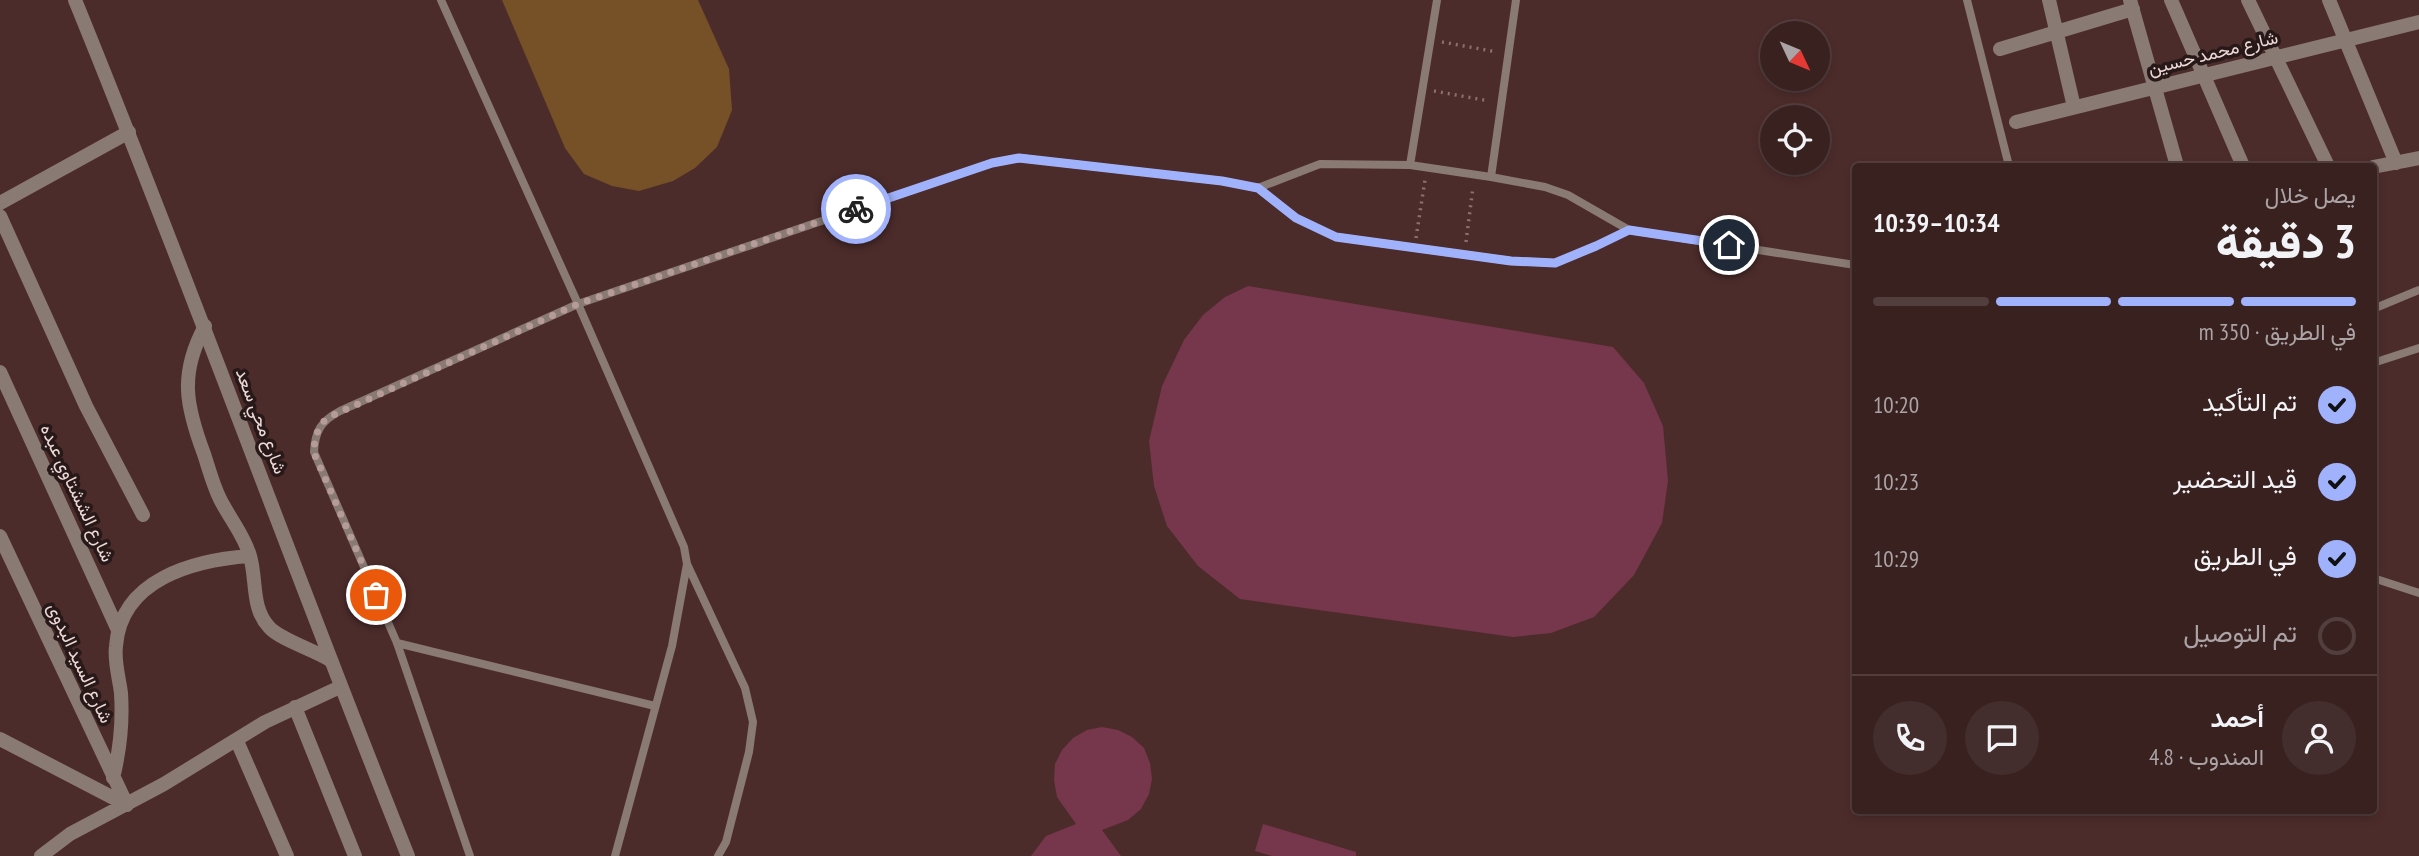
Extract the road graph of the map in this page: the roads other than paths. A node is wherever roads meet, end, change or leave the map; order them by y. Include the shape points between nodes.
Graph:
1 (75, 0) edge
2 (441, 0) edge
3 (1437, 0) edge
4 (1516, 0) edge
5 (1967, 0) edge
6 (2049, 0) edge
7 (2171, 0) edge
8 (2248, 0) edge
9 (2329, 0) edge
10 (2132, 4) edge
11 (2419, 22) edge
12 (2056, 32) junction
13 (2346, 40) junction
14 (2000, 49) dead end
15 (2276, 58) junction
16 (2203, 76) junction
17 (2153, 88) junction
18 (2074, 107) junction
19 (2016, 122) dead end
20 (129, 132) junction
21 (2419, 158) edge
22 (2008, 163) edge
23 (2176, 163) edge
24 (2243, 163) edge
25 (2327, 163) edge
26 (2396, 163) junction
27 (1410, 165) junction
28 (2377, 166) edge
29 (1491, 177) junction
30 (1258, 188) junction
31 (0, 203) edge
32 (0, 216) edge
33 (1629, 230) junction
34 (1852, 265) edge
35 (2419, 290) edge
36 (578, 304) junction
37 (2377, 307) edge
38 (205, 326) junction
39 (2419, 348) edge
40 (2377, 362) edge
41 (0, 372) edge
42 (143, 515) dead end
43 (0, 536) edge
44 (250, 556) junction
45 (687, 564) junction
46 (2377, 579) edge
47 (2419, 593) edge
48 (118, 630) junction
49 (397, 643) junction
50 (330, 660) junction
51 (340, 687) junction
52 (655, 706) junction
53 (295, 707) junction
54 (0, 739) edge
55 (237, 741) junction
56 (113, 778) junction
57 (127, 805) junction
58 (44, 855) edge
59 (286, 856) edge
60 (355, 856) edge
61 (408, 856) edge
62 (470, 856) edge
63 (615, 856) edge
64 (718, 856) edge

1 - 20 street, شارع محي سعد
2 - 36 lane
3 - 27 lane
4 - 29 lane
5 - 22 lane
6 - 12 street
7 - 16 street
8 - 15 street
9 - 13 street
10 - 12 street
10 - 17 street
11 - 13 street, شارع محمد حسين
12 - 14 street
12 - 18 street
13 - 15 street, شارع محمد حسين
13 - 26 street
15 - 16 street, شارع محمد حسين
15 - 25 street
16 - 17 street, شارع محمد حسين
16 - 24 street
17 - 18 street, شارع محمد حسين
17 - 23 street
18 - 19 street, شارع محمد حسين
20 - 31 street
20 - 38 street, شارع محي سعد
21 - 26 street
26 - 28 street
27 - 29 lane
27 - 30 lane via 1320,164
29 - 33 lane via 1568,195
30 - 33 lane via 1296,218 1336,237 1511,261 1555,263
30 - 36 lane via 1019,158 992,163
32 - 42 street via 86,406
33 - 34 lane
35 - 37 lane
36 - 45 lane via 675,521
36 - 49 lane via 340,411 321,424 314,453
38 - 44 street via 191,357 189,408 214,485
38 - 50 street, شارع محي سعد
39 - 40 lane
41 - 48 street, شارع الششتاوي عبده
43 - 56 street, شارع السيد البدوى
44 - 48 street via 208,561 151,584 130,604
44 - 50 street via 256,603 270,629
45 - 52 lane
45 - 64 lane via 745,688 753,722 750,752 726,842
46 - 47 lane
48 - 56 street via 122,726
49 - 52 lane
49 - 62 lane
50 - 51 street, شارع محي سعد
51 - 53 street
51 - 61 street, شارع محي سعد
52 - 63 lane
53 - 55 street
53 - 60 street
54 - 57 street
55 - 57 street
55 - 59 street
56 - 57 street, شارع السيد البدوى
57 - 58 street via 70,834

